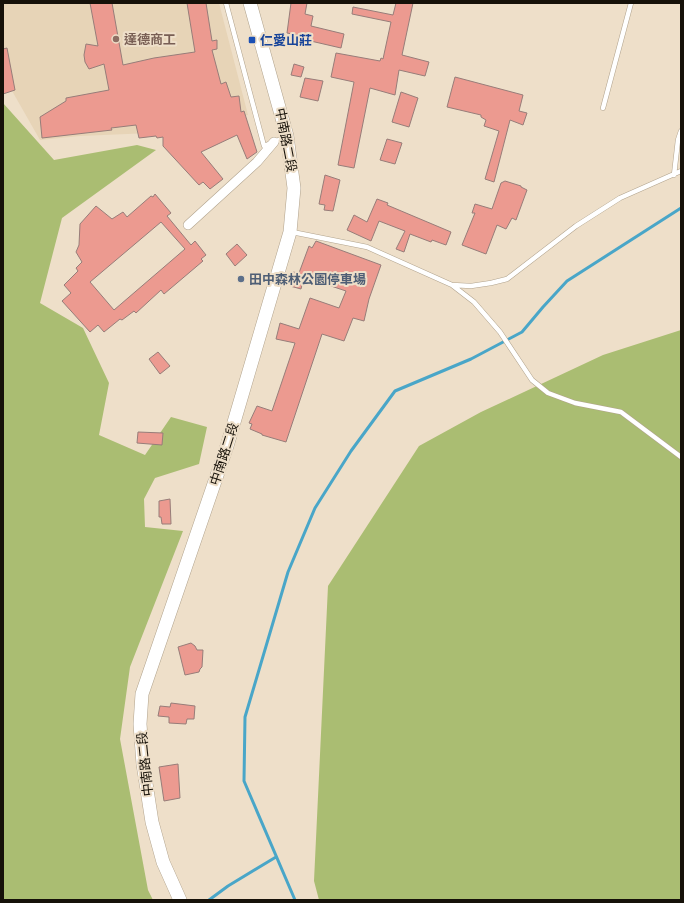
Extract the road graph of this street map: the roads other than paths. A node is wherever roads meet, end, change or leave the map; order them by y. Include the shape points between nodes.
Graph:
1 (226, 3) edge
2 (250, 3) edge
3 (631, 3) edge
4 (602, 108) dead end
5 (681, 131) edge
6 (288, 136) junction
7 (274, 142) junction
8 (681, 171) edge
9 (674, 175) junction
10 (188, 225) dead end
11 (290, 232) junction
12 (452, 285) junction
13 (681, 457) edge
14 (180, 900) edge

1 - 7 lane via 264,146
2 - 6 main road, 中南路二段
3 - 4 lane
5 - 9 lane
6 - 7 lane
6 - 11 main road, 中南路二段 via 294,188
7 - 10 street via 257,162
8 - 9 lane
9 - 12 lane via 620,198 576,226 507,278 471,286
11 - 12 lane via 367,247
11 - 14 main road, 中南路二段 via 227,446 142,694 140,724 143,764 152,822 163,862
12 - 13 lane via 474,302 500,332 532,380 548,393 575,403 621,412

